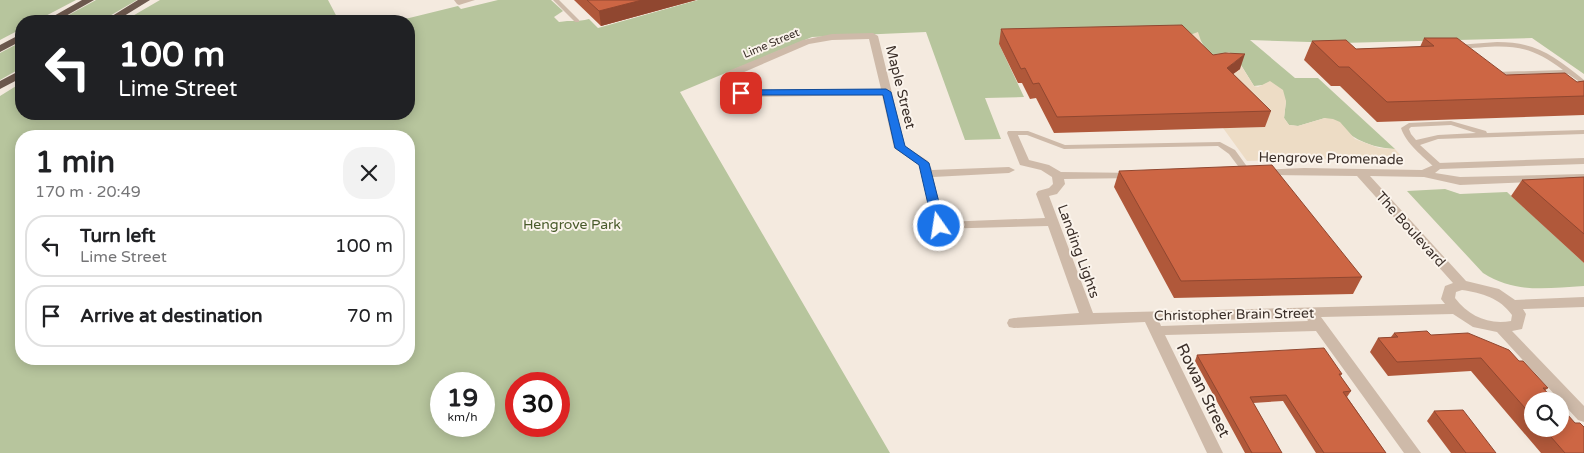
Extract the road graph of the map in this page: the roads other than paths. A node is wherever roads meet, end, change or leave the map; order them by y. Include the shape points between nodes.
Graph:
1 (89, 0) edge
2 (145, 0) edge
3 (457, 0) edge
4 (472, 0) edge
5 (556, 0) edge
6 (61, 15) edge
7 (119, 15) edge
8 (577, 21) dead end
9 (873, 36) joint
10 (15, 40) edge
11 (1452, 47) edge
12 (0, 48) edge
13 (1570, 72) junction
14 (1492, 74) edge
15 (15, 77) edge
16 (1584, 83) edge
17 (0, 86) edge
18 (886, 92) junction
19 (1584, 132) edge
20 (1012, 133) joint
21 (1491, 136) junction
22 (1415, 144) junction
23 (1584, 161) edge
24 (1438, 166) junction
25 (1010, 170) dead end
26 (1248, 172) junction
27 (1360, 172) junction
28 (1228, 173) edge
29 (927, 174) junction
30 (1148, 174) edge
31 (1424, 174) junction
32 (1058, 176) junction
33 (1584, 177) edge
34 (1053, 222) junction
35 (1462, 285) junction
36 (1584, 302) edge
37 (1513, 305) junction
38 (1455, 309) junction
39 (1310, 312) junction
40 (1149, 316) junction
41 (1088, 318) junction
42 (1014, 323) dead end
43 (1319, 326) junction
44 (1502, 329) junction
45 (1165, 330) dead end
46 (1584, 416) edge
47 (1215, 453) edge
48 (1413, 453) edge

1 - 6 highway
2 - 7 highway
3 - 4 lane via 459,3
5 - 8 lane
9 - 18 street, Maple Street
9 - 18 street, Lime Street via 832,37 806,42 730,74 728,83 741,93 752,94
10 - 12 highway
11 - 13 lane via 1516,46 1534,49
13 - 14 lane
13 - 16 lane
15 - 17 highway
18 - 29 street, Maple Street via 900,148 924,163
19 - 21 lane
20 - 26 lane via 1028,133 1064,147 1220,144 1232,152
20 - 32 street via 1024,163 1045,167
21 - 22 lane via 1438,137
21 - 22 lane via 1451,123 1409,125 1405,128 1407,135
22 - 24 lane
23 - 24 street
24 - 31 street
25 - 29 street
26 - 27 street, Hengrove Promenade
26 - 28 street, Hengrove Promenade
27 - 31 street, Hengrove Promenade
27 - 35 street, The Boulevard
29 - 34 street, Maple Street via 939,226
30 - 32 street
31 - 33 street, Hengrove Promenade via 1460,181
32 - 34 street, Landing Lights via 1059,184 1042,194
34 - 41 street, Landing Lights
35 - 37 street via 1481,287 1499,294
35 - 38 street via 1450,289 1448,299
36 - 37 street
37 - 44 street via 1519,314 1516,325
38 - 39 street, Christopher Brain Street
38 - 44 street via 1471,320
39 - 40 street, Christopher Brain Street
39 - 43 street
40 - 41 street, Christopher Brain Street
40 - 47 street, Rowan Street
41 - 42 street, Christopher Brain Street
43 - 45 street
43 - 48 street
44 - 46 street

